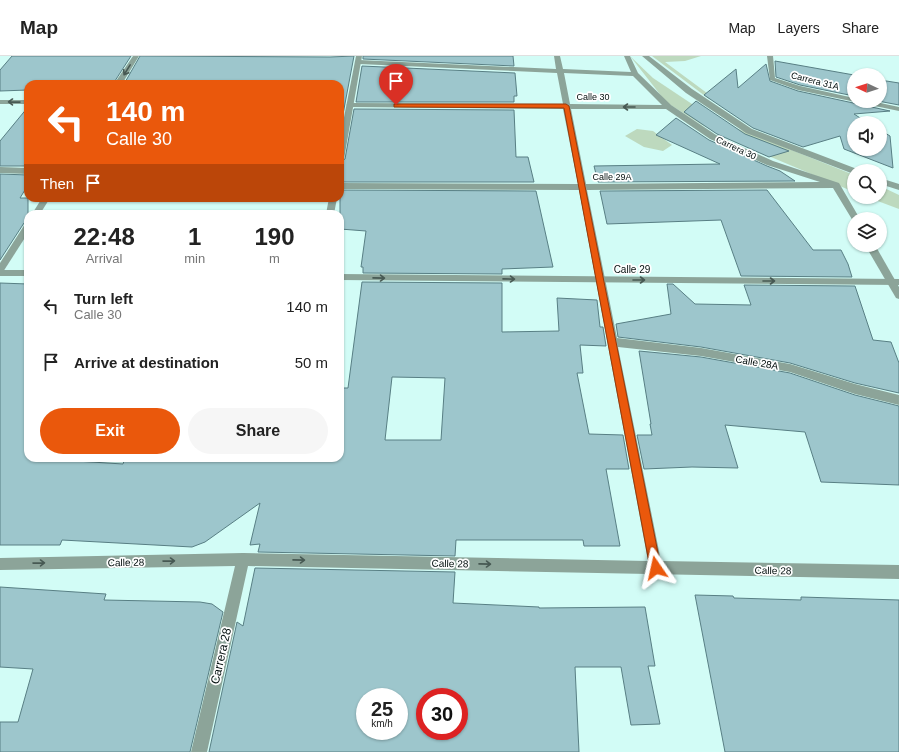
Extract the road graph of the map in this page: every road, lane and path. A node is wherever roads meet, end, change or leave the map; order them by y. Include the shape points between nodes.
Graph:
1 (136, 56) edge
2 (557, 56) edge
3 (627, 56) edge
4 (645, 56) edge
5 (770, 56) edge
6 (359, 59) edge
7 (560, 71) junction
8 (635, 74) junction
9 (121, 80) edge
10 (847, 98) edge
11 (0, 102) edge
12 (24, 102) edge
13 (350, 105) junction
14 (566, 106) junction
15 (668, 107) junction
16 (887, 107) edge
17 (899, 109) edge
18 (344, 137) edge
19 (847, 168) edge
20 (0, 170) edge
21 (24, 171) edge
22 (887, 183) edge
23 (836, 185) junction
24 (344, 186) edge
25 (582, 187) junction
26 (899, 187) edge
27 (852, 212) edge
28 (24, 233) edge
29 (875, 252) edge
30 (0, 272) edge
31 (24, 273) edge
32 (344, 278) edge
33 (600, 280) junction
34 (895, 282) edge
35 (899, 296) edge
36 (612, 342) junction
37 (899, 400) edge
38 (243, 559) junction
39 (0, 564) edge
40 (656, 568) junction
41 (899, 572) edge
42 (199, 752) edge

1 -> 9 street
2 - 7 street
3 - 8 street, Carrera 30
4 - 19 street via 689,91 749,131
5 - 10 street, Carrera 31A via 772,79 798,88
6 - 7 street
6 - 13 street
7 - 8 street
7 - 14 street
8 - 15 street, Carrera 30
12 -> 11 street
13 - 14 street, Calle 30
13 - 18 street
15 -> 14 street, Calle 30
14 - 25 street
15 - 23 street, Carrera 30 via 713,137 770,164
16 - 17 street
20 - 21 street
22 - 26 street
23 - 25 street, Calle 29A
23 - 27 street
24 - 25 street, Calle 29A
25 - 33 street
28 - 30 street
29 - 34 street
30 - 31 street
32 -> 33 street, Calle 29
33 -> 34 street, Calle 29
33 - 36 street
34 - 35 street
36 - 37 street, Calle 28A via 701,352 790,368
36 - 40 street
39 -> 38 street, Calle 28
38 -> 40 street, Calle 28
38 - 42 street, Carrera 28
40 - 41 street, Calle 28

